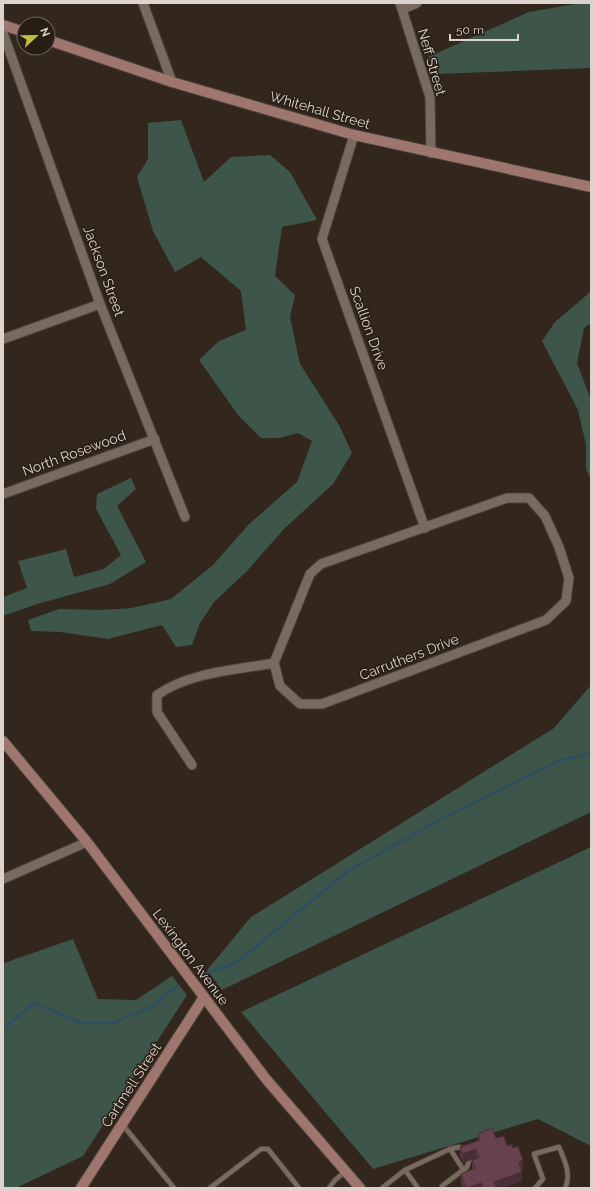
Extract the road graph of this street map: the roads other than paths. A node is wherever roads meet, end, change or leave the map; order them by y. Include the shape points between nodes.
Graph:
1 (143, 3) edge
2 (418, 3) edge
3 (402, 6) edge
4 (3, 25) edge
5 (16, 29) edge
6 (3, 33) edge
7 (56, 43) edge
8 (172, 82) junction
9 (354, 135) junction
10 (432, 153) junction
11 (591, 187) edge
12 (100, 304) junction
13 (3, 339) edge
14 (155, 439) junction
15 (3, 494) edge
16 (185, 517) dead end
17 (425, 528) junction
18 (274, 663) junction
19 (3, 741) edge
20 (192, 765) dead end
21 (87, 842) junction
22 (3, 879) edge
23 (204, 997) junction
24 (122, 1124) junction
25 (450, 1149) junction
26 (467, 1154) edge
27 (469, 1161) edge
28 (464, 1169) junction
29 (405, 1170) junction
30 (346, 1172) junction
31 (470, 1179) edge
32 (442, 1186) dead end
33 (81, 1188) edge
34 (174, 1188) edge
35 (210, 1188) edge
36 (299, 1188) edge
37 (329, 1188) edge
38 (360, 1188) edge
39 (382, 1188) edge
40 (418, 1188) edge
41 (535, 1188) edge
42 (565, 1188) edge

1 - 8 street
2 - 3 street
3 - 10 street, Neff Street via 430,97
4 - 5 street
6 - 12 street, Jackson Street
7 - 8 street, Whitehall Street
8 - 9 street, Whitehall Street
9 - 10 street, Whitehall Street
9 - 17 street, Scallion Drive via 322,239
10 - 11 street, Whitehall Street
12 - 13 street
12 - 14 street, Jackson Street
14 - 15 street, North Rosewood
14 - 16 street, Jackson Street
17 - 18 street, Carruthers Drive via 321,564 310,574
17 - 18 street, Carruthers Drive via 507,498 529,498 545,516 559,547 569,578 566,601 546,620 322,704 300,704 280,686
18 - 20 street via 202,676 169,687 157,695 157,712
19 - 21 street, Lexington Avenue
21 - 22 street
21 - 23 street, Lexington Avenue
23 - 24 street, Cartmell Street
23 - 30 street, Lexington Avenue via 266,1079
24 - 33 street, Cartmell Street
24 - 34 lane
25 - 26 lane via 459,1147
25 - 28 lane
25 - 29 lane
27 - 28 lane
28 - 31 lane
28 - 32 lane
29 - 39 lane
29 - 40 lane
30 - 37 lane
30 - 38 street, Lexington Avenue
35 - 36 lane via 265,1148
41 - 42 lane via 543,1179 534,1154 559,1147 566,1166 568,1183

